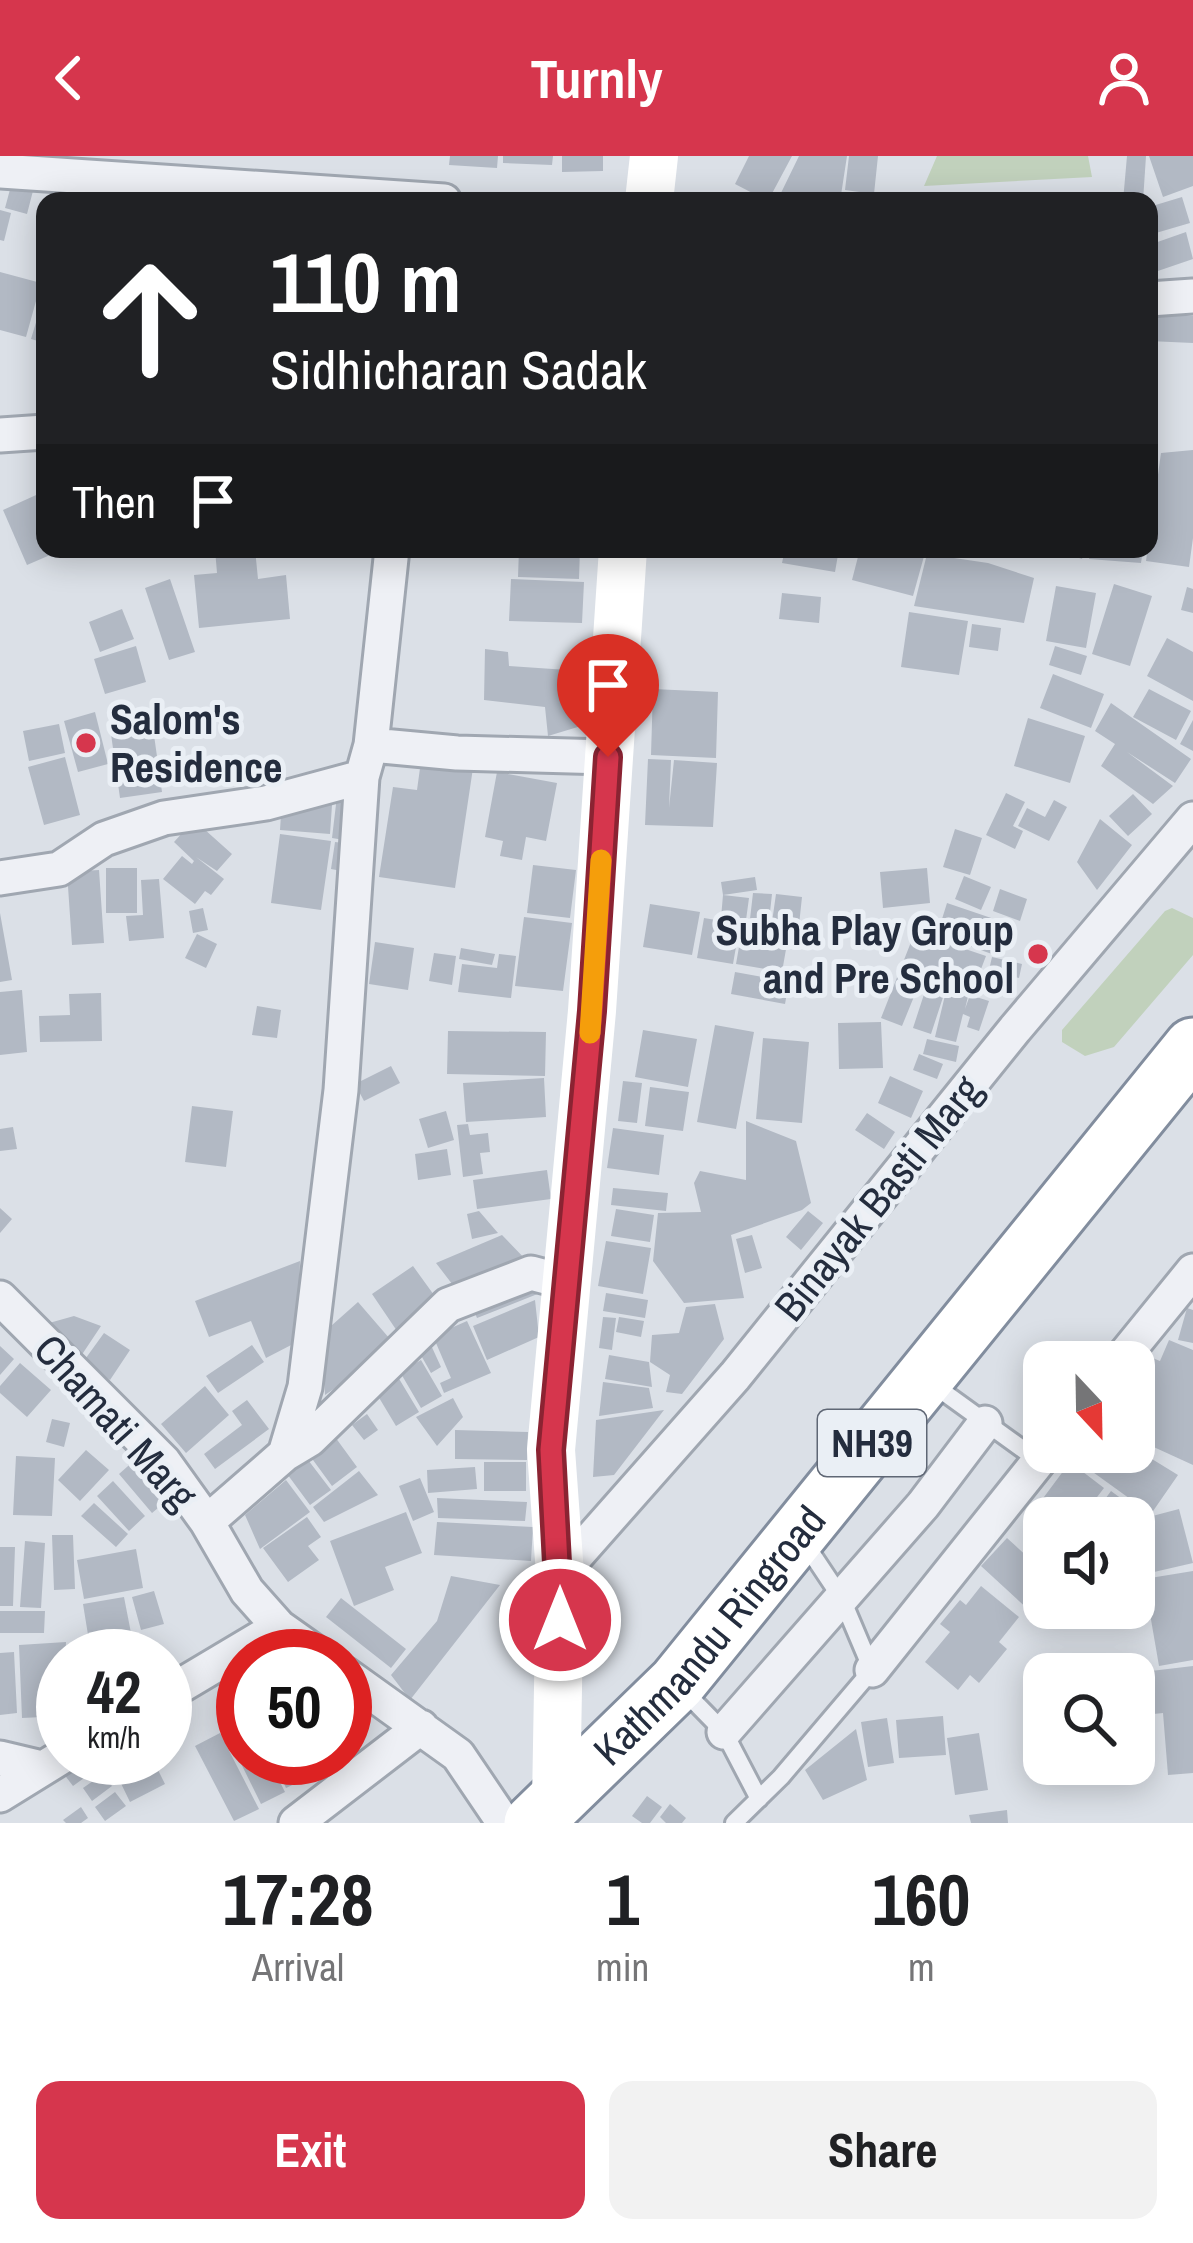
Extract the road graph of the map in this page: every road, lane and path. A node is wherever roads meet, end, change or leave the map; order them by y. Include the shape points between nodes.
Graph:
1 (654, 156) edge
2 (68, 165) edge
3 (0, 172) edge
4 (343, 192) edge
5 (651, 192) edge
6 (1193, 296) edge
7 (1158, 298) edge
8 (36, 432) edge
9 (0, 434) edge
10 (391, 558) edge
11 (622, 558) edge
12 (608, 757) junction
13 (367, 761) junction
14 (1193, 819) edge
15 (0, 878) edge
16 (1193, 1046) edge
17 (1193, 1271) edge
18 (568, 1282) junction
19 (0, 1298) edge
20 (1136, 1341) edge
21 (925, 1379) junction
22 (985, 1423) junction
23 (1023, 1445) edge
24 (285, 1454) junction
25 (1028, 1473) edge
26 (207, 1522) junction
27 (798, 1534) junction
28 (560, 1574) junction
29 (842, 1599) junction
30 (279, 1627) junction
31 (282, 1629) edge
32 (872, 1670) junction
33 (192, 1679) edge
34 (677, 1683) junction
35 (372, 1692) edge
36 (421, 1727) junction
37 (724, 1732) junction
38 (0, 1758) edge
39 (36, 1761) edge
40 (36, 1772) edge
41 (0, 1795) edge
42 (759, 1799) junction
43 (544, 1813) edge
44 (296, 1823) edge
45 (504, 1823) edge
46 (734, 1823) edge

1 - 5 main road
2 - 3 street
2 - 4 street
6 - 7 street
8 - 9 street
10 - 13 street
11 - 12 main road
12 - 13 street via 457,753
12 - 18 main road
13 - 15 street via 266,803 164,818 104,839 59,869
13 - 24 street via 341,1090 305,1387
14 - 28 street, Binayak Basti Marg via 735,1376
16 - 21 highway, Kathmandu Ringroad / NH39
17 - 20 street
18 - 24 street via 531,1273 448,1305
18 - 28 main road via 551,1450
19 - 26 street, Chamati Marg via 164,1462
21 - 22 lane
21 - 27 highway, Kathmandu Ringroad / NH39
22 - 23 lane
22 - 29 street
24 - 26 street
25 - 32 street
26 - 30 street, Chamati Marg via 247,1592
27 - 29 lane
27 - 34 highway, Kathmandu Ringroad / NH39
28 - 43 main road
29 - 32 lane
29 - 37 street
30 - 31 street, Chamati Marg
30 - 33 street
32 - 42 lane
34 - 37 lane
34 - 43 highway, Kathmandu Ringroad / NH39
35 - 36 street
36 - 44 street
36 - 45 street via 458,1755
37 - 42 lane
38 - 39 street
40 - 41 street
42 - 46 lane

